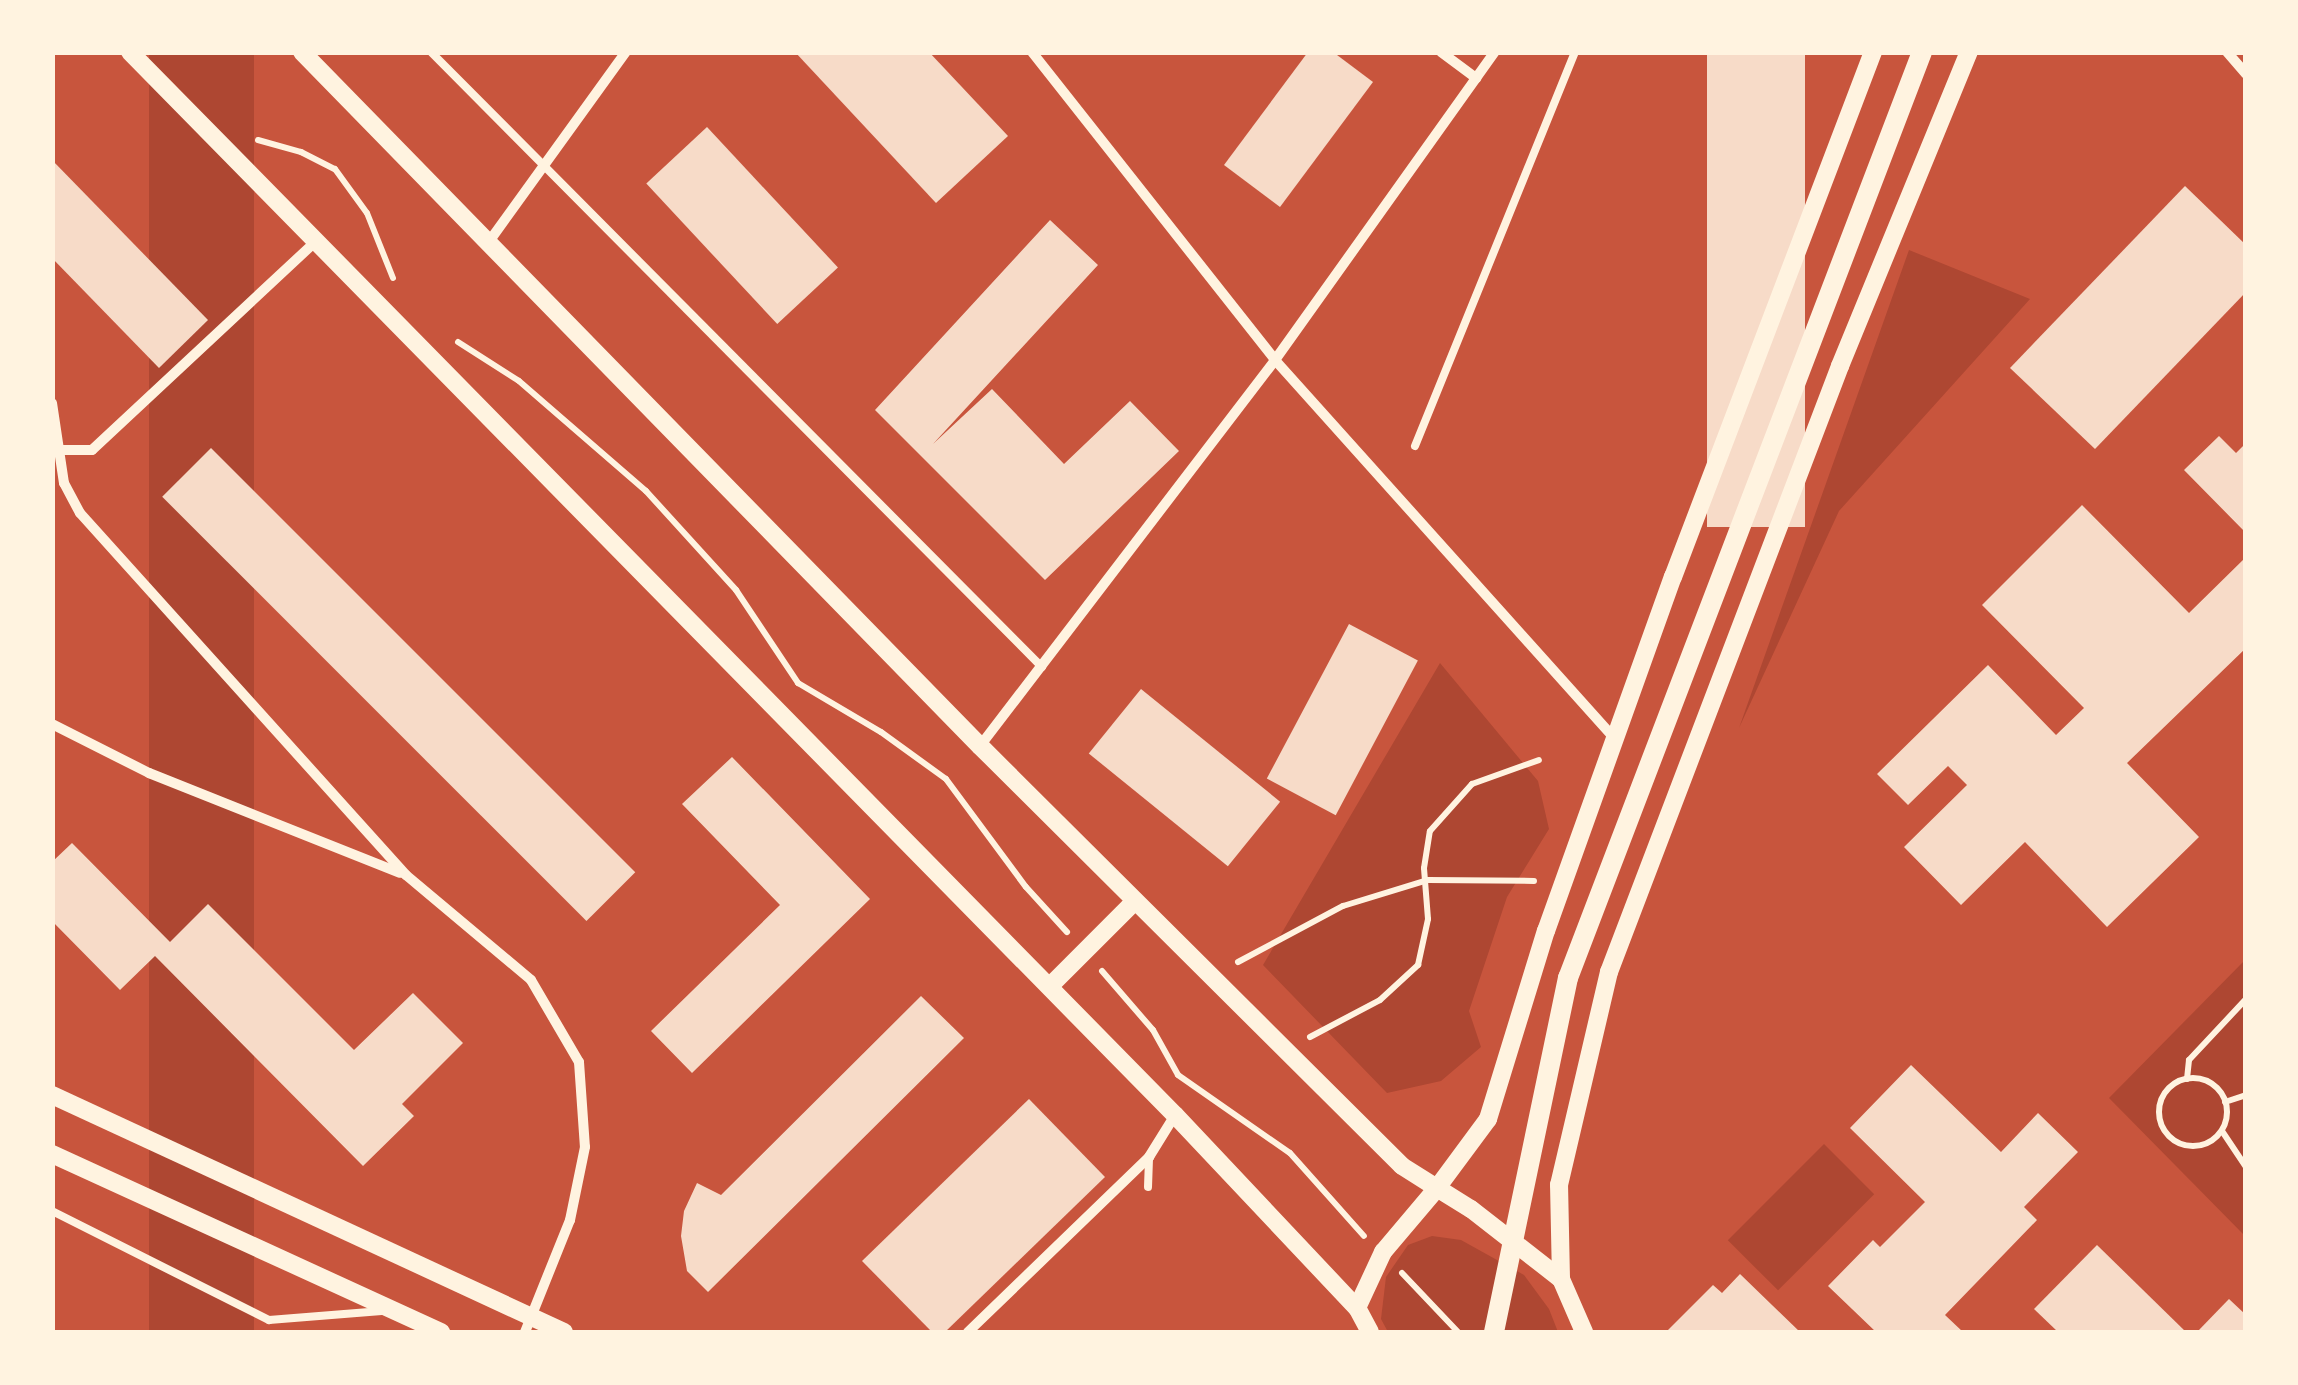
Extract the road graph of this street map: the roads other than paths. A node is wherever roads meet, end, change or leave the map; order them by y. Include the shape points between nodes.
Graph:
1 (130, 52) edge
2 (302, 52) edge
3 (431, 52) edge
4 (626, 52) edge
5 (1032, 52) edge
6 (1440, 52) edge
7 (1494, 52) edge
8 (1576, 52) edge
9 (1873, 52) edge
10 (1922, 52) edge
11 (1969, 52) edge
12 (2227, 52) edge
13 (2246, 74) edge
14 (1476, 78) junction
15 (544, 168) junction
16 (316, 242) junction
17 (488, 244) junction
18 (1274, 360) junction
19 (52, 402) edge
20 (1415, 446) dead end
21 (59, 450) junction
22 (1042, 667) junction
23 (52, 724) edge
24 (1615, 738) junction
25 (980, 746) junction
26 (406, 875) junction
27 (1135, 901) junction
28 (1050, 986) junction
29 (52, 1095) edge
30 (1175, 1114) junction
31 (52, 1154) edge
32 (1149, 1157) junction
33 (1148, 1187) dead end
34 (1437, 1188) junction
35 (52, 1211) edge
36 (1561, 1279) junction
37 (1357, 1308) junction
38 (392, 1310) junction
39 (529, 1324) edge
40 (441, 1332) edge
41 (564, 1332) edge
42 (968, 1332) edge
43 (1370, 1332) edge
44 (1494, 1332) edge
45 (1584, 1332) edge

1 - 16 street
2 - 17 street
3 - 15 lane
4 - 15 street
5 - 18 street
6 - 14 street
7 - 14 street
8 - 20 lane
9 - 24 street
10 - 44 main road via 1568,978
11 - 36 street via 1840,366 1609,972 1559,1185
12 - 13 street
14 - 18 street
15 - 17 street
15 - 22 lane
16 - 21 street via 92,450
16 - 28 street
17 - 25 street
18 - 22 street
18 - 24 street
19 - 21 street
21 - 26 street via 64,482 80,513
22 - 25 street
23 - 26 street via 149,773
24 - 34 street via 1488,1119
25 - 27 street
26 - 39 street via 531,980 580,1062 585,1148 570,1220
27 - 28 street
27 - 34 street via 1402,1166
28 - 30 street
29 - 39 street
30 - 32 street
30 - 37 street
31 - 38 street
32 - 33 lane
32 - 42 street
34 - 36 street
34 - 37 street via 1382,1252
35 - 38 lane via 269,1320
36 - 45 street
37 - 43 street
38 - 40 street
39 - 41 street

